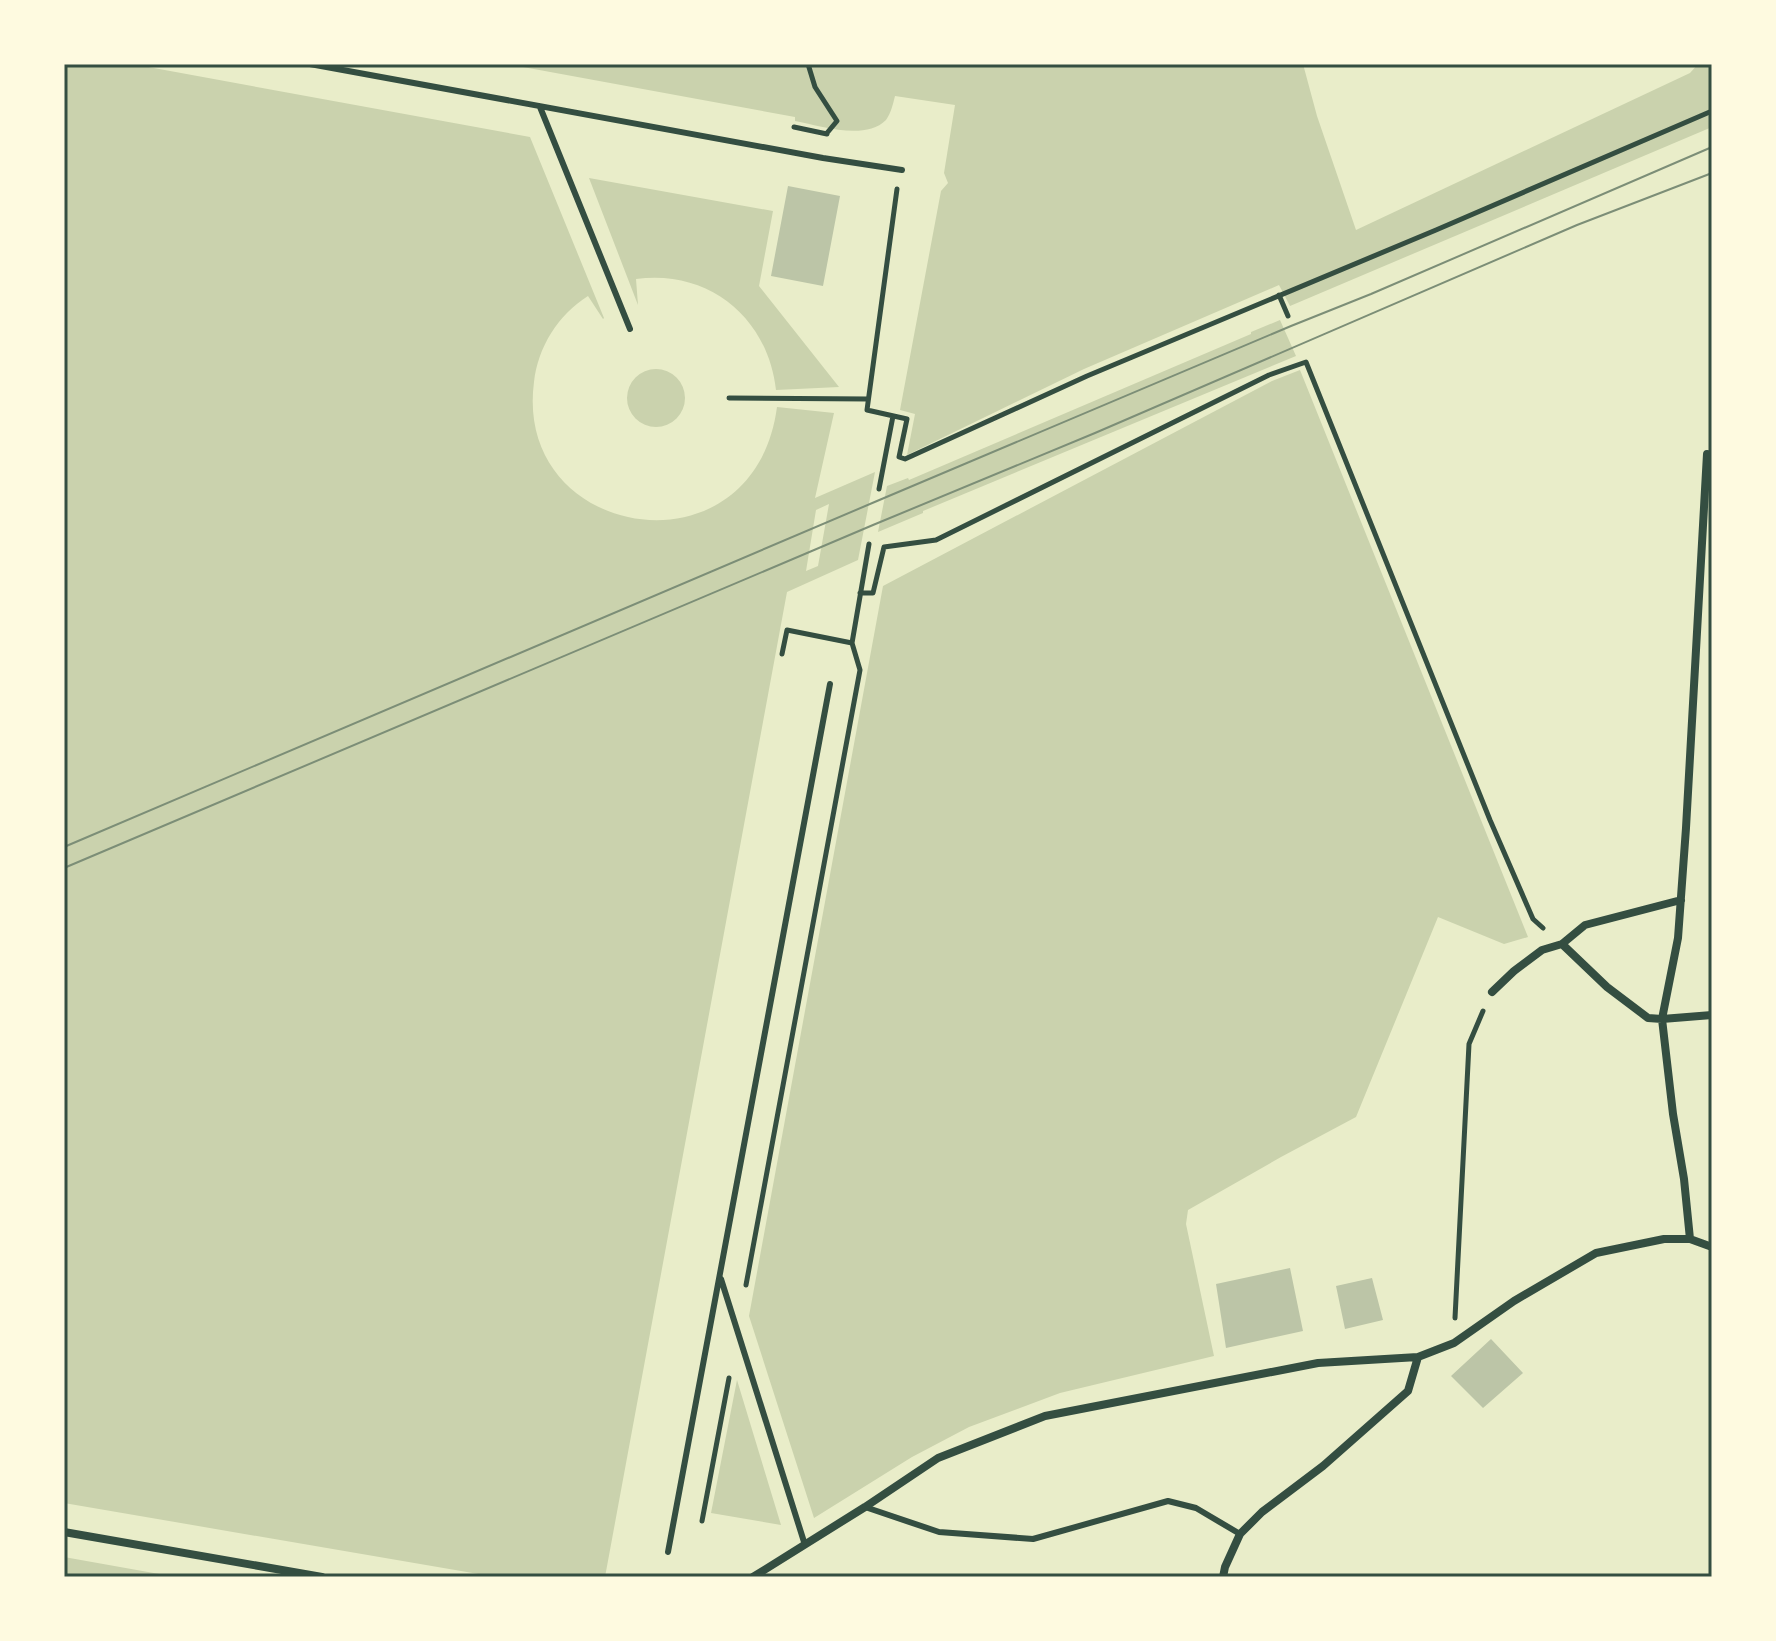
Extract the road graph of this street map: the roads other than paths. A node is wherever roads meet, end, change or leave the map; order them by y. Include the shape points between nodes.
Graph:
1 (310, 64) edge
2 (540, 107) junction
3 (902, 170) dead end
4 (630, 329) dead end
5 (1707, 454) dead end
6 (830, 684) dead end
7 (1681, 900) junction
8 (1562, 944) junction
9 (1492, 992) road end
10 (1712, 1015) edge
11 (1662, 1019) junction
12 (1690, 1239) junction
13 (1712, 1247) edge
14 (720, 1276) junction
15 (1418, 1357) junction
16 (865, 1507) junction
17 (64, 1532) edge
18 (1240, 1534) junction
19 (805, 1545) junction
20 (668, 1552) dead end
21 (322, 1577) edge
22 (753, 1577) edge
23 (1223, 1577) edge

1 - 2 lane
2 - 3 lane
2 - 4 lane
5 - 7 street
6 - 14 lane
7 - 8 street via 1585,925
7 - 11 street
8 - 9 street via 1542,950
8 - 11 street via 1648,1018
10 - 11 street
11 - 12 street
12 - 13 street
12 - 15 street via 1596,1253 1454,1343
14 - 19 lane
14 - 20 lane
15 - 16 street via 1318,1363 1045,1416 938,1458
15 - 18 street via 1408,1391
16 - 18 lane via 939,1532 1033,1539 1168,1501 1196,1508
16 - 19 street
17 - 21 street
18 - 23 street
19 - 22 street

